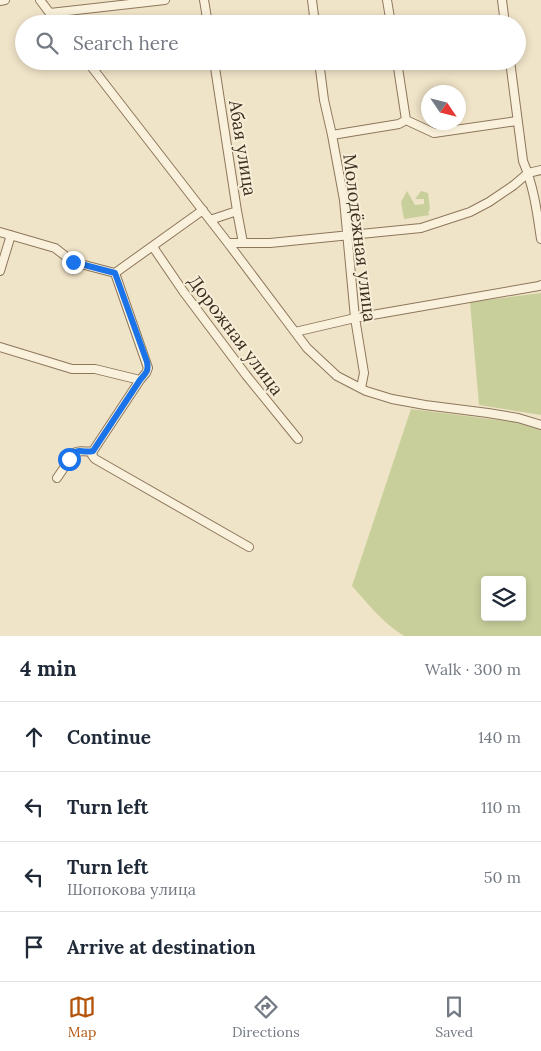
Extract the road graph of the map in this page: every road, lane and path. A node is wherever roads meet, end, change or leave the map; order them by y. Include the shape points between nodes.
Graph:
1 (5, 0) edge
2 (40, 0) edge
3 (165, 0) edge
4 (204, 0) edge
5 (312, 0) edge
6 (387, 0) edge
7 (502, 0) edge
8 (0, 1) edge
9 (50, 13) joint
10 (206, 15) edge
11 (314, 15) edge
12 (390, 15) edge
13 (504, 15) edge
14 (94, 70) edge
15 (215, 70) edge
16 (320, 70) edge
17 (398, 70) edge
18 (511, 70) edge
19 (406, 120) junction
20 (517, 121) junction
21 (332, 134) junction
22 (541, 170) edge
23 (528, 173) junction
24 (202, 210) junction
25 (238, 210) junction
26 (210, 220) junction
27 (0, 232) edge
28 (11, 235) junction
29 (347, 235) junction
30 (541, 239) edge
31 (228, 243) junction
32 (243, 243) junction
33 (153, 247) junction
34 (0, 271) edge
35 (115, 273) junction
36 (541, 285) edge
37 (355, 318) junction
38 (295, 332) junction
39 (0, 346) edge
40 (140, 380) junction
41 (361, 388) junction
42 (541, 424) edge
43 (298, 438) dead end
44 (93, 451) junction
45 (57, 478) dead end
46 (249, 547) dead end

1 - 8 street
2 - 9 street
3 - 9 street
4 - 10 street
5 - 11 street
6 - 12 street
7 - 13 street
14 - 24 street
15 - 25 street, Абая улица
16 - 21 street, Молодёжная улица
17 - 19 street
18 - 20 street
19 - 20 street via 434,133
19 - 21 street
20 - 23 street
21 - 29 street, Молодёжная улица
22 - 23 street
23 - 29 street via 470,212 421,228
23 - 30 street
24 - 26 street
24 - 33 street
25 - 26 street, Абая улица
25 - 32 street
26 - 31 street
27 - 28 street
28 - 34 street
28 - 35 street via 55,248 73,262
29 - 32 street
29 - 37 street, Молодёжная улица
31 - 32 street
31 - 38 street
33 - 35 street
33 - 43 street, Дорожная улица via 246,375
35 - 40 street via 147,362 148,368
36 - 37 street
37 - 38 street
37 - 41 street, Молодёжная улица via 364,373
38 - 41 street via 337,376
39 - 40 street via 72,369 95,369
40 - 44 street
41 - 42 street via 392,399
44 - 45 street via 74,453
44 - 46 street via 95,459

